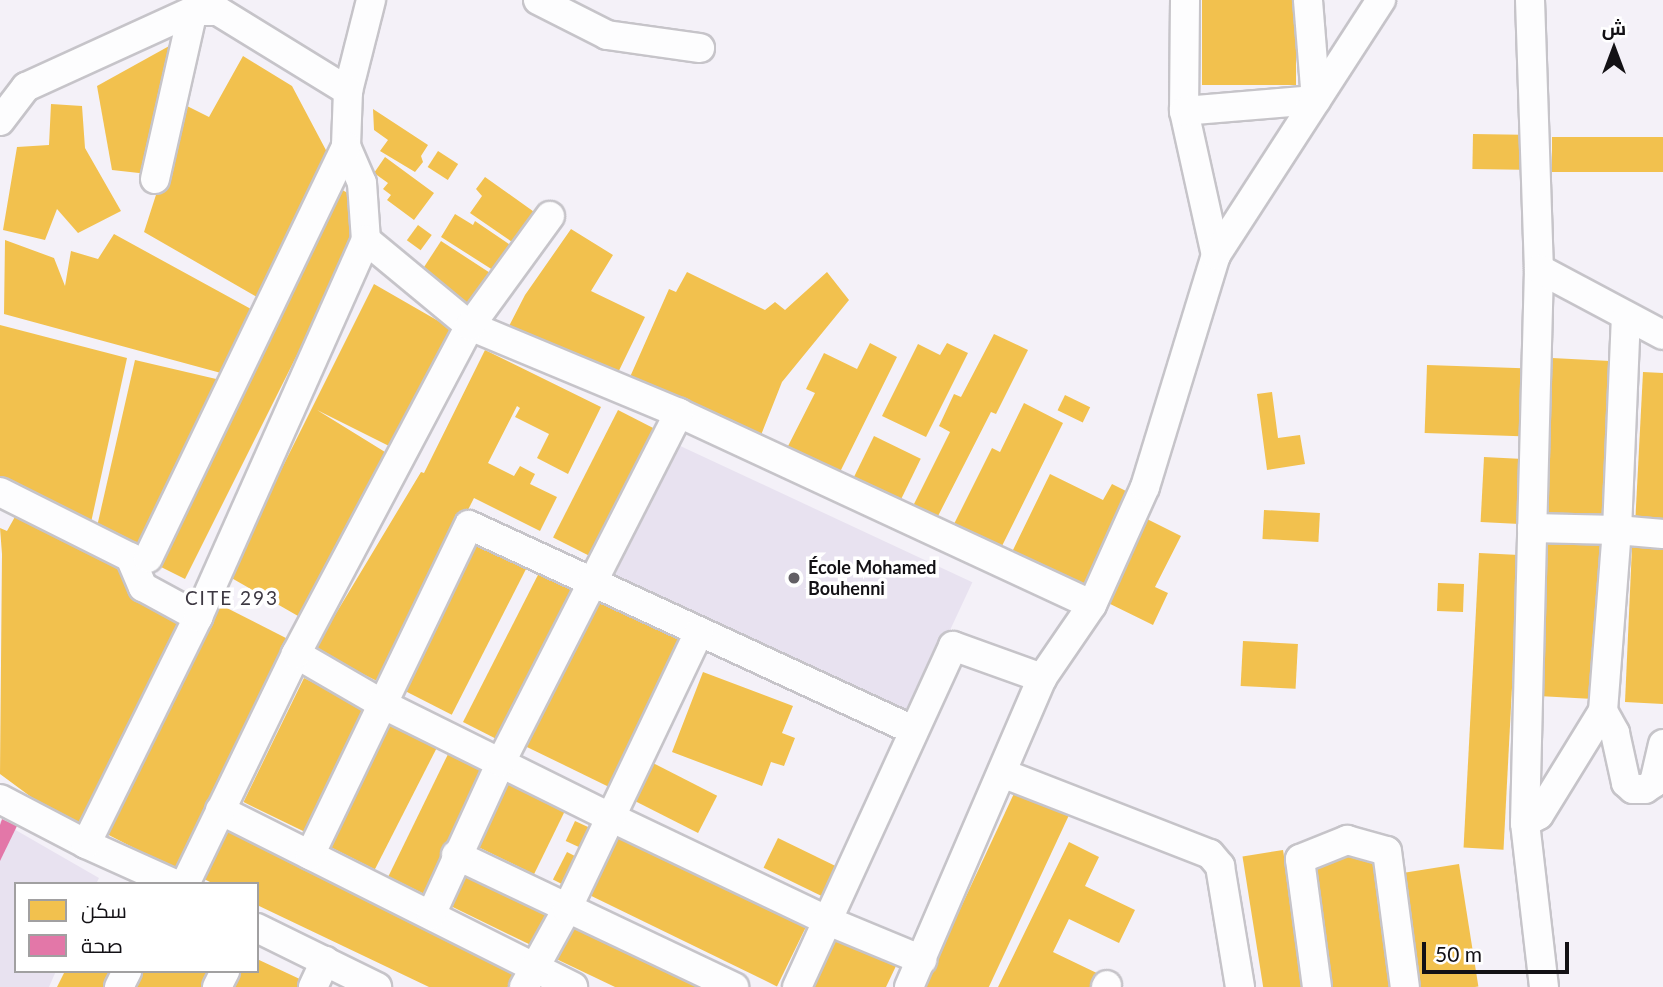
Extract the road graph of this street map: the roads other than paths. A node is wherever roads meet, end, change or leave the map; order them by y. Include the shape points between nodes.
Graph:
1 (371, 0) edge
2 (538, 0) edge
3 (1185, 0) edge
4 (1308, 0) edge
5 (1381, 0) edge
6 (1530, 0) edge
7 (193, 11) junction
8 (700, 48) dead end
9 (348, 91) junction
10 (1316, 100) junction
11 (1184, 111) junction
12 (0, 121) edge
13 (346, 146) junction
14 (156, 179) dead end
15 (550, 216) dead end
16 (366, 240) junction
17 (1216, 255) junction
18 (1539, 269) junction
19 (1626, 318) junction
20 (470, 326) junction
21 (1663, 335) edge
22 (679, 413) junction
23 (0, 492) edge
24 (1532, 528) junction
25 (1617, 530) junction
26 (1663, 534) edge
27 (148, 558) dead end
28 (594, 583) junction
29 (1092, 605) junction
30 (198, 617) junction
31 (699, 632) junction
32 (296, 654) junction
33 (1042, 678) junction
34 (384, 705) junction
35 (1603, 711) junction
36 (914, 731) junction
37 (1663, 744) edge
38 (501, 762) junction
39 (1002, 773) junction
40 (0, 799) edge
41 (220, 810) junction
42 (610, 817) junction
43 (1525, 823) junction
44 (86, 844) junction
45 (310, 855) junction
46 (456, 855) junction
47 (174, 882) edge
48 (177, 882) edge
49 (567, 909) junction
50 (431, 915) junction
51 (828, 920) junction
52 (259, 929) edge
53 (922, 960) junction
54 (325, 961) junction
55 (530, 978) edge
56 (313, 987) edge
57 (376, 987) edge
58 (573, 987) edge
59 (734, 987) edge
60 (797, 987) edge
61 (909, 987) edge
62 (1240, 987) edge
63 (1317, 987) edge
64 (1405, 987) edge
65 (1544, 987) edge

1 - 9 street
2 - 8 street via 607,35
3 - 11 street
4 - 10 street
5 - 10 street
6 - 18 street
7 - 9 street via 218,11
7 - 12 street via 26,87
7 - 14 street
9 - 13 street
10 - 11 street
10 - 17 street
11 - 17 street
13 - 16 street via 362,183
13 - 27 street
15 - 20 street
16 - 20 street
16 - 30 street
17 - 29 street via 1145,487
18 - 19 street
18 - 24 street
19 - 21 street
19 - 25 street
20 - 22 street
20 - 32 street
22 - 28 street
22 - 29 street
23 - 30 street via 130,557 143,587
24 - 25 street
24 - 43 street
25 - 26 street
25 - 35 street
28 - 31 street
28 - 34 street via 469,525
28 - 38 street
29 - 33 street
30 - 44 street
31 - 36 street
31 - 42 street
32 - 34 street
32 - 41 street
33 - 36 street via 953,646
33 - 39 street
34 - 38 street
34 - 45 street
35 - 37 street via 1615,733 1626,783 1633,789 1654,783
35 - 43 street via 1539,815
36 - 51 street
38 - 42 street
38 - 46 street
39 - 53 street
39 - 62 street via 1210,854 1220,866
40 - 44 street
41 - 45 street
41 - 48 street
42 - 49 street
42 - 51 street
43 - 65 street
44 - 47 street
45 - 50 street
46 - 49 street
46 - 50 street
49 - 55 street
49 - 59 street
50 - 55 street
51 - 53 street
51 - 60 street
52 - 54 street
53 - 61 street
54 - 56 street
54 - 57 street
55 - 58 street
63 - 64 street via 1300,859 1347,840 1387,851

